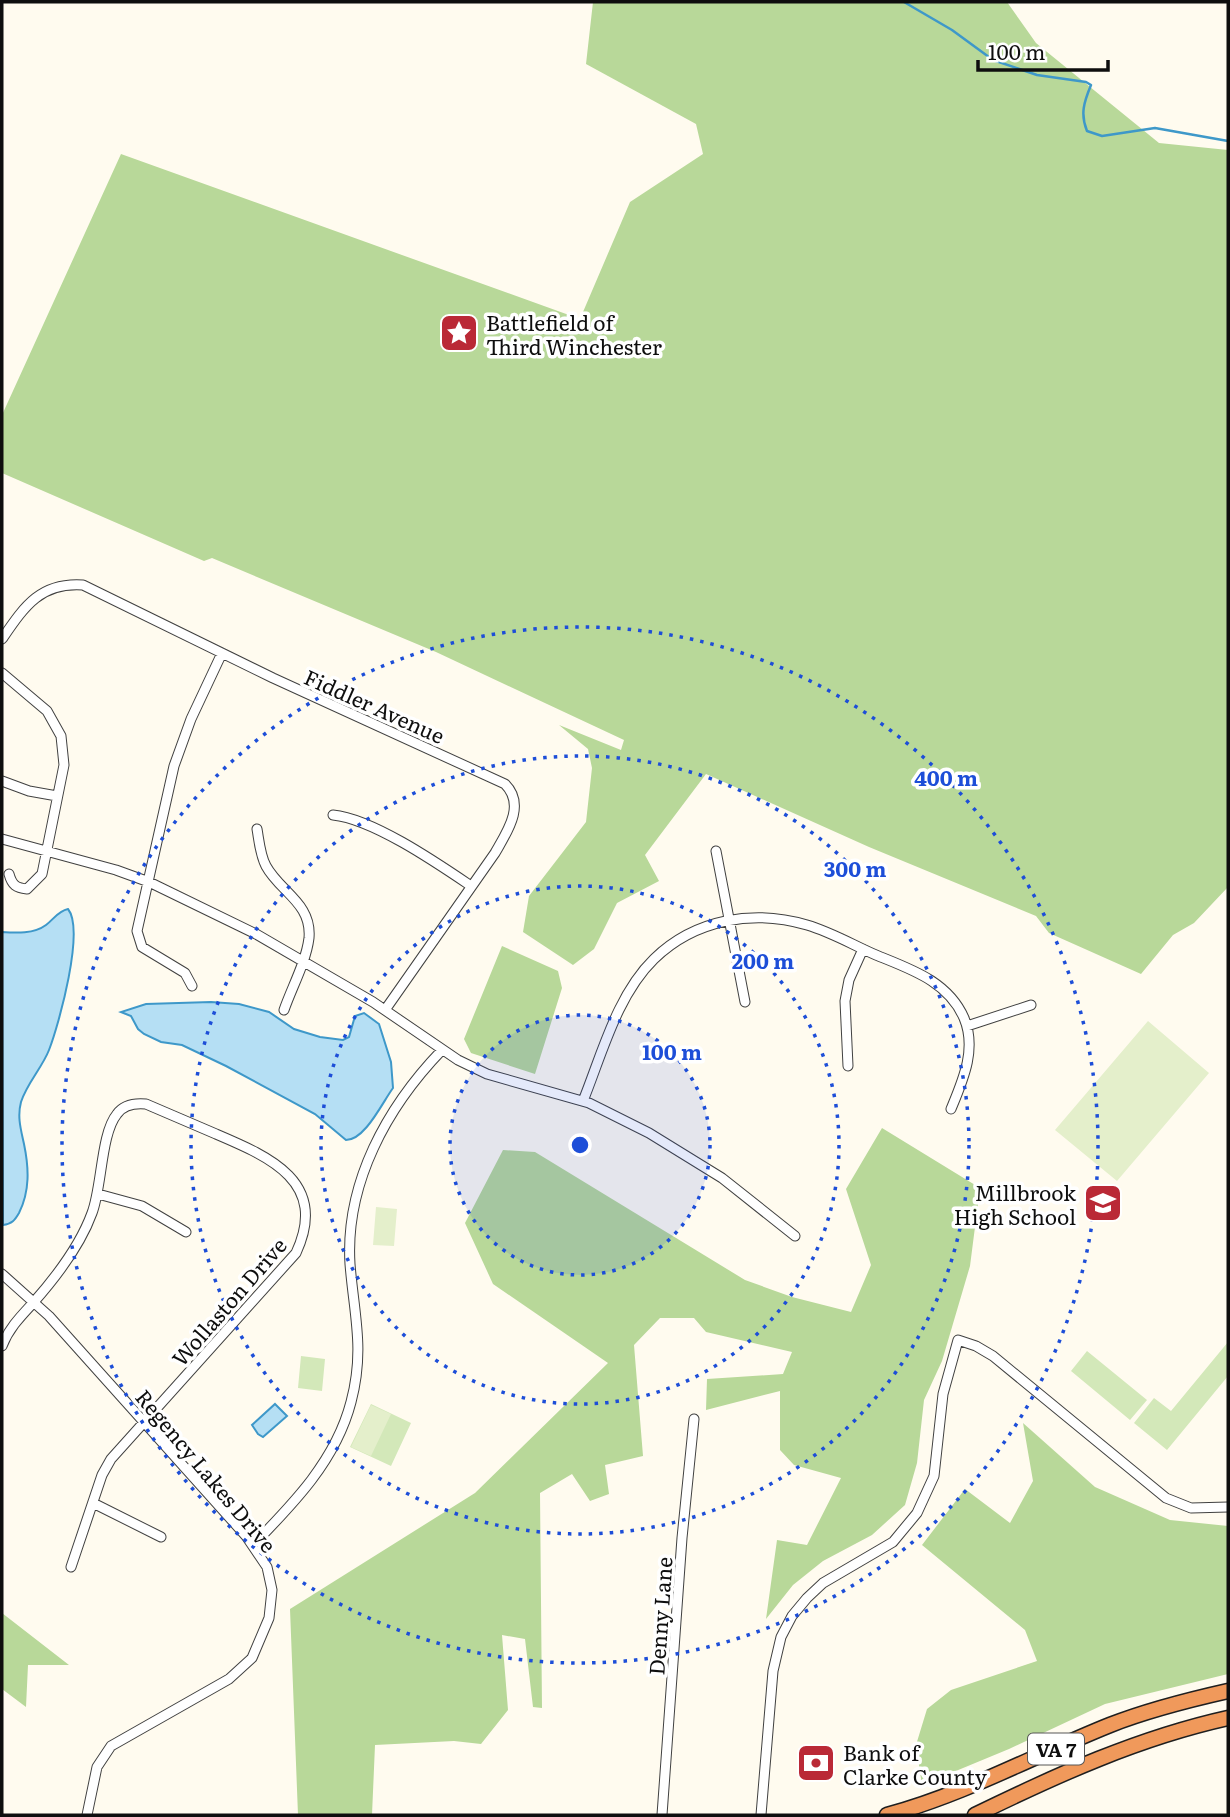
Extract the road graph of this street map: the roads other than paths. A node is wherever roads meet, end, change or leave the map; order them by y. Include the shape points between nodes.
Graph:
1 (2, 639) edge
2 (222, 653) junction
3 (2, 673) edge
4 (2, 781) edge
5 (57, 796) junction
6 (333, 815) dead end
7 (257, 829) dead end
8 (2, 839) edge
9 (716, 851) dead end
10 (46, 852) junction
11 (9, 874) dead end
12 (149, 882) junction
13 (471, 886) junction
14 (729, 920) junction
15 (863, 949) junction
16 (303, 960) junction
17 (192, 986) dead end
18 (745, 1002) dead end
19 (1031, 1005) dead end
20 (284, 1010) dead end
21 (385, 1010) junction
22 (967, 1026) junction
23 (442, 1050) junction
24 (848, 1066) dead end
25 (583, 1101) junction
26 (951, 1110) dead end
27 (98, 1194) junction
28 (186, 1231) dead end
29 (795, 1236) dead end
30 (2, 1274) edge
31 (34, 1301) junction
32 (2, 1346) edge
33 (694, 1419) dead end
34 (144, 1422) junction
35 (93, 1503) junction
36 (1228, 1507) edge
37 (161, 1537) dead end
38 (253, 1545) junction
39 (71, 1567) dead end
40 (1228, 1691) edge
41 (1228, 1718) edge
42 (87, 1815) edge
43 (662, 1815) edge
44 (761, 1815) edge
45 (887, 1815) edge
46 (975, 1815) edge

1 - 2 street, Fiddler Avenue via 34,598 68,584 83,586
2 - 12 street via 181,742
2 - 13 street, Fiddler Avenue via 505,783 515,801 512,819
3 - 5 street via 47,711 61,736 64,765
4 - 5 street
5 - 10 street
6 - 13 street via 365,824
7 - 16 street via 266,866 308,918
8 - 10 street
9 - 14 street
10 - 11 street via 42,874 27,889 13,884
10 - 12 street
12 - 16 street
12 - 17 street via 137,930 142,947 185,973
13 - 21 street, Fiddler Avenue
14 - 15 street via 760,916 789,920
14 - 18 street
14 - 25 street via 705,926 677,942 642,973 619,1013
15 - 22 street via 940,985
15 - 24 street via 847,989
16 - 20 street
16 - 21 street
19 - 22 street
21 - 23 street
22 - 26 street via 968,1062
23 - 25 street via 487,1074
23 - 38 street via 414,1083 375,1144 361,1177 351,1229 359,1344 351,1403 321,1468
25 - 29 street via 695,1160
27 - 28 street via 142,1206
27 - 31 street, Wollaston Drive via 78,1244
27 - 34 street, Wollaston Drive via 113,1119 123,1108 137,1103 265,1156 290,1175 302,1198 305,1223 296,1253
30 - 31 street, Regency Lakes Drive
31 - 32 street, Wollaston Drive
31 - 34 street, Regency Lakes Drive
33 - 43 street, Denny Lane
34 - 35 street via 111,1460
34 - 38 street, Regency Lakes Drive
35 - 37 street
35 - 39 street
36 - 44 street via 1191,1508 1166,1498 993,1356 958,1340 943,1394 934,1476 917,1513 893,1542 815,1590 780,1637
38 - 42 street, Regency Lakes Drive via 267,1567 272,1590 269,1618 251,1658 229,1679 111,1746 97,1767
40 - 45 highway, VA 7 via 1113,1724 954,1794
41 - 46 highway, VA 7 via 1099,1757

